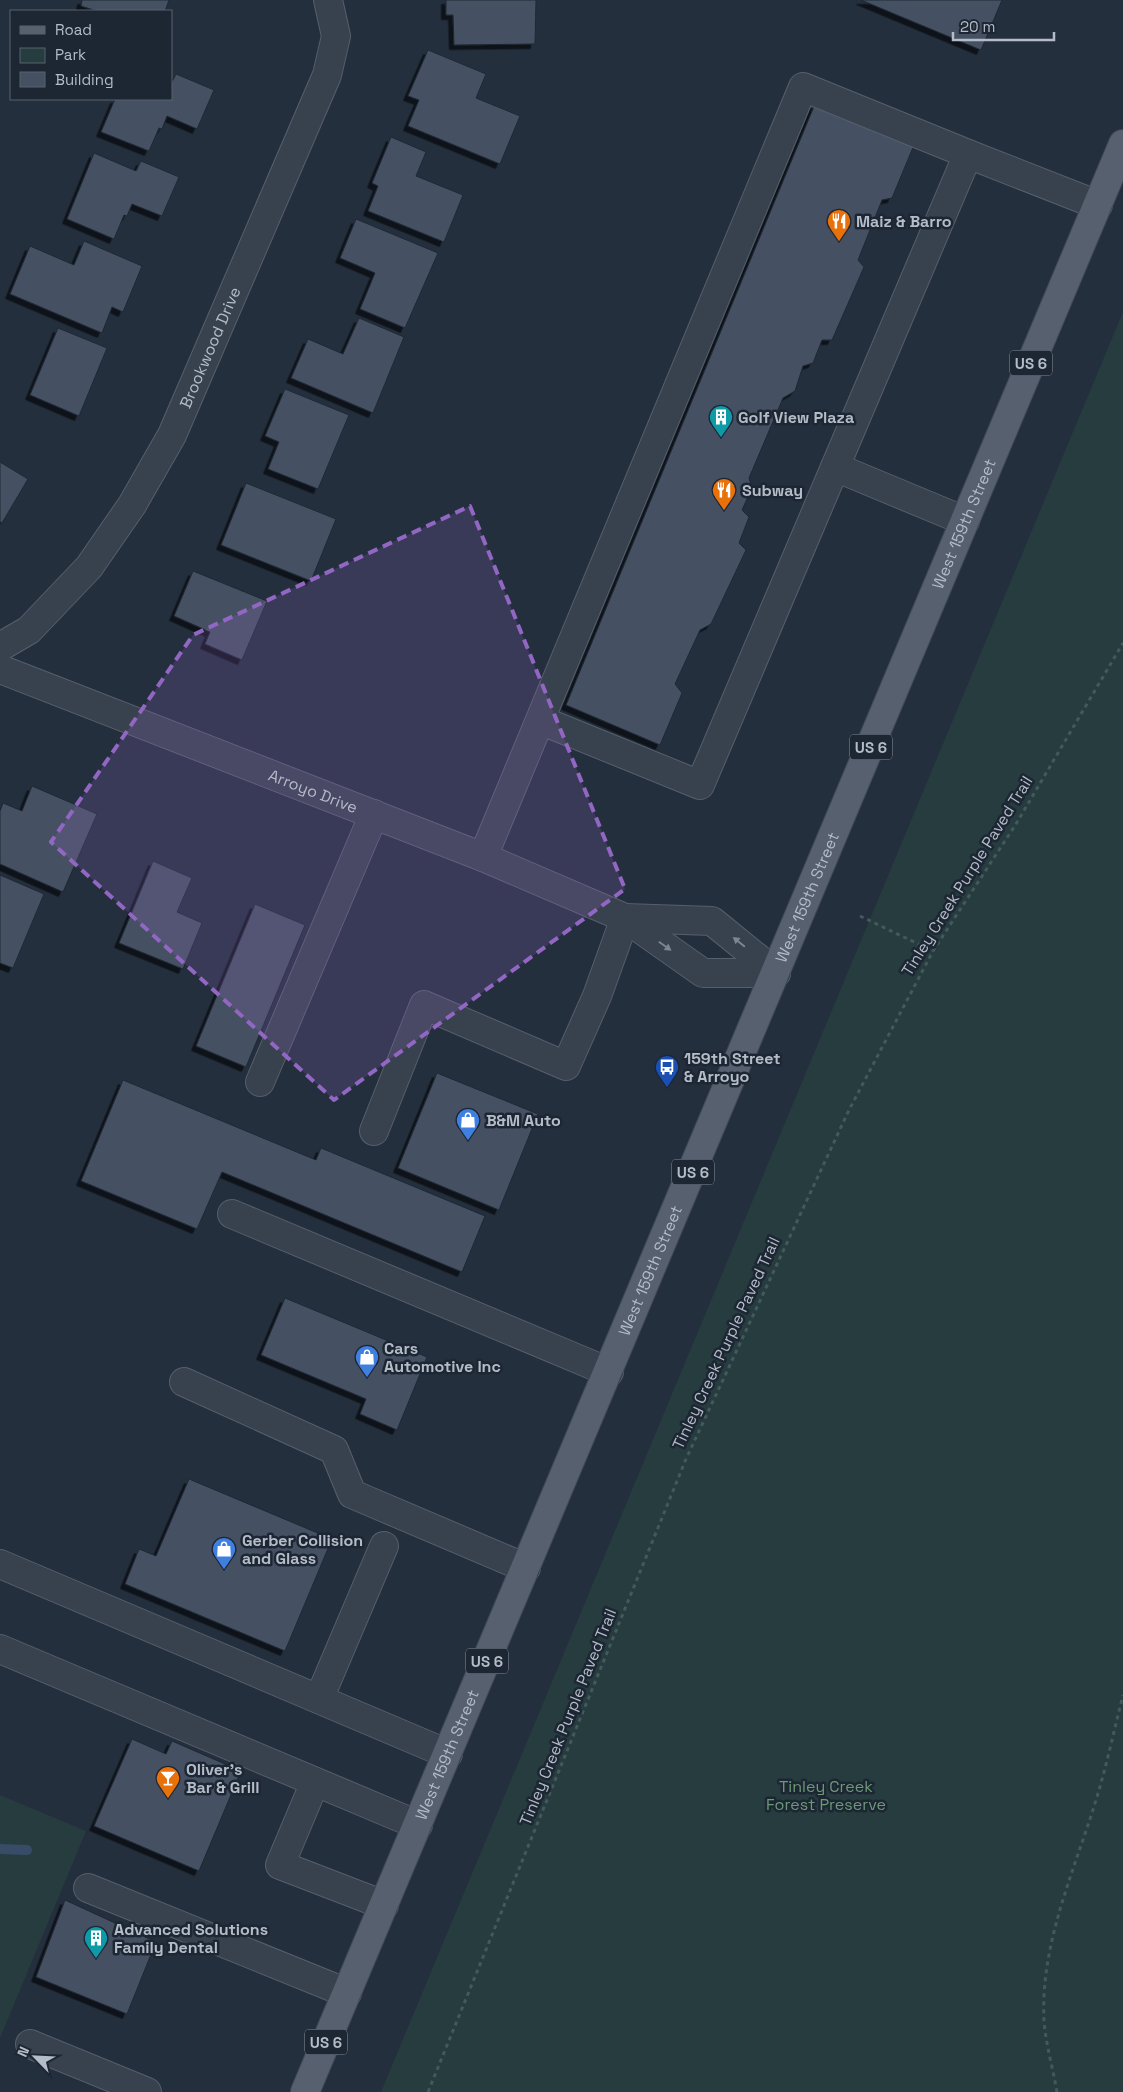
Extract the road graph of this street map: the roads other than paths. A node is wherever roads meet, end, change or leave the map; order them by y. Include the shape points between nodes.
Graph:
1 (328, 0) edge
2 (1123, 144) edge
3 (968, 154) junction
4 (1098, 205) junction
5 (835, 467) junction
6 (965, 522) junction
7 (0, 647) edge
8 (0, 669) edge
9 (540, 720) junction
10 (374, 814) junction
11 (483, 857) junction
12 (625, 918) junction
13 (776, 973) junction
14 (260, 1082) dead end
15 (374, 1130) dead end
16 (232, 1214) dead end
17 (609, 1372) junction
18 (184, 1382) dead end
19 (384, 1546) dead end
20 (0, 1564) edge
21 (526, 1568) junction
22 (0, 1649) edge
23 (319, 1699) junction
24 (448, 1754) junction
25 (315, 1782) junction
26 (418, 1825) junction
27 (88, 1888) dead end
28 (384, 1905) junction
29 (347, 1993) junction
30 (30, 2044) dead end
31 (147, 2092) edge
32 (305, 2092) edge

1 - 7 street, Brookwood Drive via 336,36 327,75 172,435 132,505 89,567 29,630
2 - 4 main road, West 159th Street / US 6
3 - 4 street
3 - 5 street
3 - 9 street via 803,87
4 - 6 main road, West 159th Street / US 6
5 - 6 street
5 - 9 street via 700,785
6 - 13 main road, West 159th Street / US 6
8 - 10 street, Arroyo Drive
9 - 11 street
10 - 11 street, Arroyo Drive
10 - 14 street
11 - 12 street, Arroyo Drive
12 -> 13 street, Arroyo Drive via 703,973
13 -> 12 street, Arroyo Drive via 712,921
12 - 15 street via 597,996 566,1066 424,1004
13 - 17 main road, West 159th Street / US 6
16 - 17 street
17 - 21 main road, West 159th Street / US 6
18 - 21 street via 334,1450 352,1494
19 - 23 street
20 - 23 street
21 - 24 main road, West 159th Street / US 6
22 - 25 street
23 - 24 street
24 - 26 main road, West 159th Street / US 6
25 - 26 street
25 - 28 street via 280,1865
26 - 28 main road, West 159th Street / US 6
27 - 29 street
28 - 29 main road, West 159th Street / US 6
29 - 32 main road, West 159th Street / US 6
30 - 31 street

